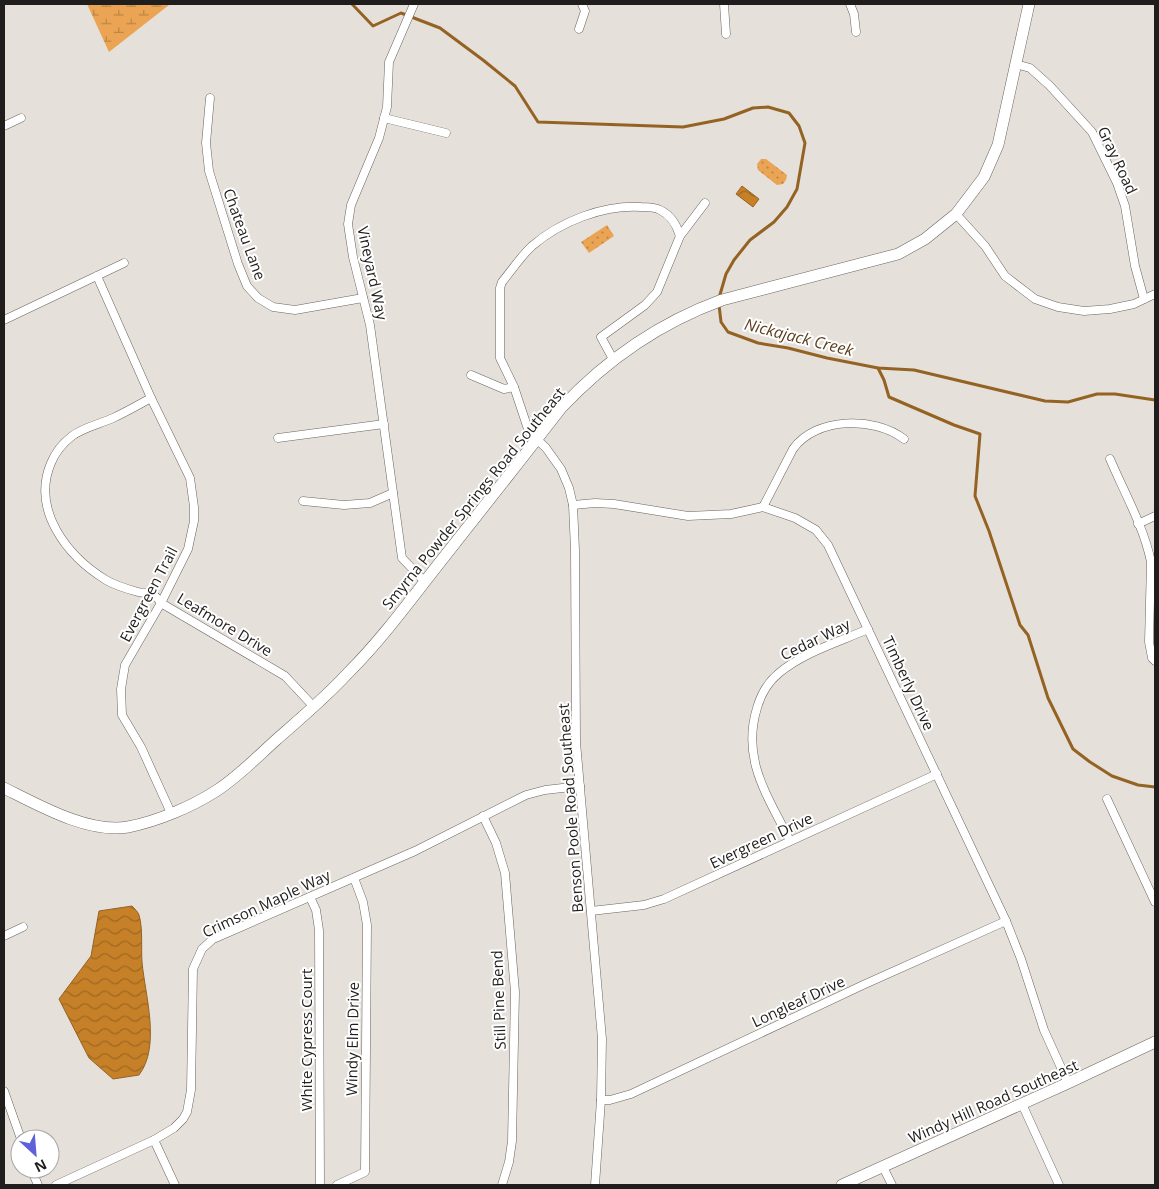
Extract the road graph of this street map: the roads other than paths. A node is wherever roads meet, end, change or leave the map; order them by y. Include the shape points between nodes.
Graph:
1 (582, 4) edge
2 (724, 4) edge
3 (850, 4) edge
4 (1029, 4) edge
5 (412, 7) edge
6 (579, 29) dead end
7 (856, 32) dead end
8 (726, 34) dead end
9 (1016, 64) junction
10 (210, 98) dead end
11 (21, 118) dead end
12 (384, 118) junction
13 (4, 126) edge
14 (446, 133) dead end
15 (706, 203) dead end
16 (956, 214) junction
17 (680, 236) junction
18 (124, 264) dead end
19 (97, 276) junction
20 (1155, 294) edge
21 (363, 298) junction
22 (1144, 299) junction
23 (4, 320) edge
24 (613, 359) junction
25 (471, 375) dead end
26 (514, 387) junction
27 (150, 398) junction
28 (384, 424) junction
29 (278, 438) dead end
30 (904, 439) dead end
31 (537, 440) junction
32 (1110, 459) dead end
33 (392, 493) junction
34 (303, 501) dead end
35 (572, 505) junction
36 (763, 507) junction
37 (1155, 516) edge
38 (1138, 524) junction
39 (425, 582) junction
40 (161, 602) junction
41 (868, 629) junction
42 (1155, 661) edge
43 (314, 707) junction
44 (937, 774) junction
45 (580, 786) junction
46 (4, 788) edge
47 (1107, 799) dead end
48 (170, 813) junction
49 (484, 816) junction
50 (790, 841) junction
51 (354, 878) junction
52 (310, 897) junction
53 (1155, 902) edge
54 (591, 911) junction
55 (1006, 921) junction
56 (23, 927) dead end
57 (4, 936) edge
58 (1155, 1042) edge
59 (1068, 1083) junction
60 (4, 1091) edge
61 (601, 1100) junction
62 (1022, 1104) junction
63 (17, 1129) edge
64 (154, 1140) junction
65 (883, 1167) junction
66 (56, 1185) edge
67 (175, 1185) edge
68 (320, 1185) edge
69 (337, 1185) edge
70 (502, 1185) edge
71 (595, 1185) edge
72 (842, 1185) edge
73 (892, 1185) edge
74 (1059, 1185) edge

1 - 6 street via 585,11
2 - 8 street
3 - 7 street
4 - 9 street, Smyrna Powder Springs Road Southeast
5 - 12 street, Vineyard Way via 389,62
9 - 16 street, Smyrna Powder Springs Road Southeast via 1004,126 992,162
9 - 22 street, Gray Road via 1030,68 1092,132 1125,206
10 - 21 street, Chateau Lane via 206,143 209,171 247,286 273,307 295,310
11 - 13 street
12 - 14 street
12 - 21 street, Vineyard Way via 380,138 351,205 348,224 352,257
15 - 17 street
16 - 22 street via 985,246 1005,276 1035,299 1084,311 1110,310
16 - 24 street, Smyrna Powder Springs Road Southeast via 925,239 898,254 700,308
17 - 24 street via 657,292 601,336
17 - 26 street, Benson Poole Road Southeast via 676,223 660,210 630,206 609,208 581,217 532,247 500,288 500,358
18 - 19 street
19 - 23 street
19 - 27 street, Evergreen Trail
20 - 22 street
21 - 28 street, Vineyard Way
24 - 31 street, Smyrna Powder Springs Road Southeast via 575,393
25 - 26 street via 504,389
26 - 31 street, Benson Poole Road Southeast via 529,432
27 - 40 street, Evergreen Trail via 190,478 194,507 188,549
27 - 40 street, Leafmore Drive via 71,436 53,458 44,490 53,524 74,553 107,580 120,587 153,595
28 - 29 street
28 - 33 street, Vineyard Way
30 - 36 street via 884,427 871,425 831,425 810,432 793,449
31 - 35 street, Benson Poole Road Southeast via 561,469
31 - 39 street, Smyrna Powder Springs Road Southeast
32 - 38 street
33 - 34 street via 370,503 344,505
33 - 39 street, Vineyard Way via 402,558
35 - 36 street via 595,502 688,516 731,514
35 - 45 street, Benson Poole Road Southeast via 576,742
36 - 41 street, Timberly Drive via 806,523 822,536
37 - 38 street
38 - 42 street via 1151,562 1149,642
39 - 43 street, Smyrna Powder Springs Road Southeast via 362,658
40 - 43 street, Leafmore Drive via 285,676
40 - 48 street, Evergreen Trail via 125,665 121,689 122,715 141,747
41 - 44 street, Timberly Drive
41 - 50 street, Cedar Way via 790,665 769,683 761,696 751,738 754,759 760,779
43 - 48 street, Smyrna Powder Springs Road Southeast via 234,778 216,791
44 - 50 street, Evergreen Drive
44 - 55 street, Timberly Drive
45 - 49 street, Crimson Maple Way via 535,792
45 - 54 street, Benson Poole Road Southeast
46 - 48 street, Smyrna Powder Springs Road Southeast via 42,808 96,825 128,827
47 - 53 street
49 - 51 street, Crimson Maple Way
49 - 70 street, Still Pine Bend via 505,873 515,992 512,1141
50 - 54 street, Evergreen Drive via 664,899 644,905
51 - 52 street, Crimson Maple Way
51 - 69 street, Windy Elm Drive via 367,925 365,1172
52 - 64 street, Crimson Maple Way via 213,940 198,954 192,976 189,1105 179,1124
52 - 68 street, White Cypress Court via 320,930
54 - 61 street, Benson Poole Road Southeast via 600,1016
55 - 59 street, Timberly Drive via 1044,1030
55 - 61 street, Longleaf Drive via 637,1092
56 - 57 street
58 - 59 street, Windy Hill Road Southeast
59 - 62 street, Windy Hill Road Southeast
60 - 63 street
61 - 71 street, Benson Poole Road Southeast
62 - 65 street, Windy Hill Road Southeast
62 - 74 street
64 - 66 street, Crimson Maple Way
64 - 67 street
65 - 72 street, Windy Hill Road Southeast
65 - 73 street

